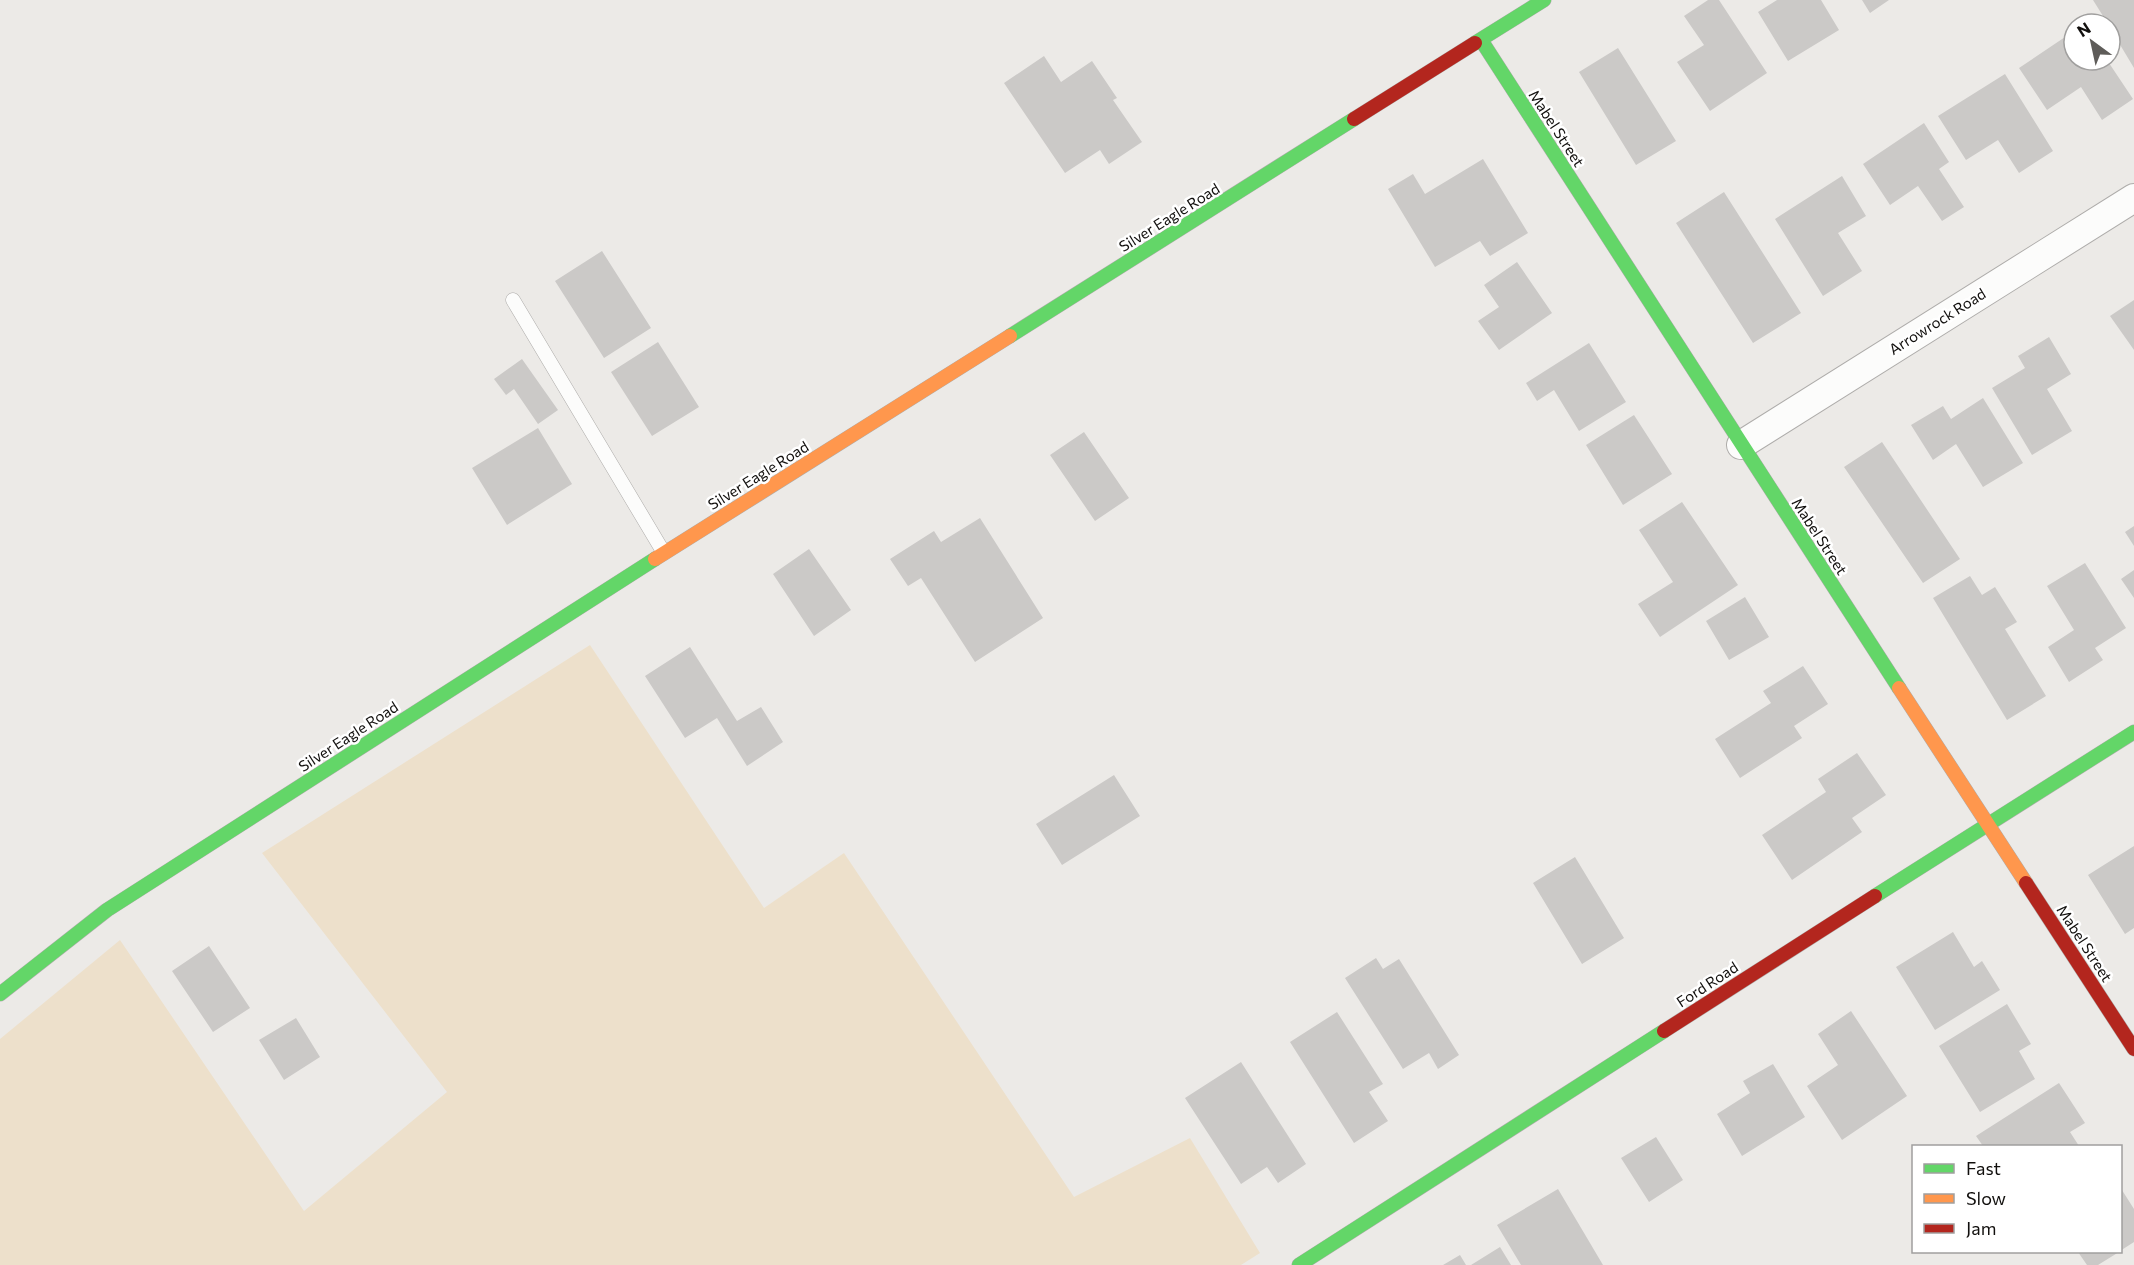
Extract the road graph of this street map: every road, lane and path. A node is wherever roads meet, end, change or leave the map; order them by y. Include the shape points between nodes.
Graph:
1 (1544, 0) edge
2 (1481, 40) junction
3 (2134, 198) edge
4 (513, 300) dead end
5 (1741, 445) junction
6 (664, 553) junction
7 (2134, 732) edge
8 (1988, 823) junction
9 (0, 994) edge
10 (2134, 1049) edge
11 (1299, 1265) edge

1 - 2 street, Silver Eagle Road
2 - 5 street, Mabel Street
2 - 6 street, Silver Eagle Road
3 - 5 street, Arrowrock Road
4 - 6 lane
5 - 8 street, Mabel Street
6 - 9 street, Silver Eagle Road via 107,910
7 - 8 street, Ford Road
8 - 10 street, Mabel Street
8 - 11 street, Ford Road

